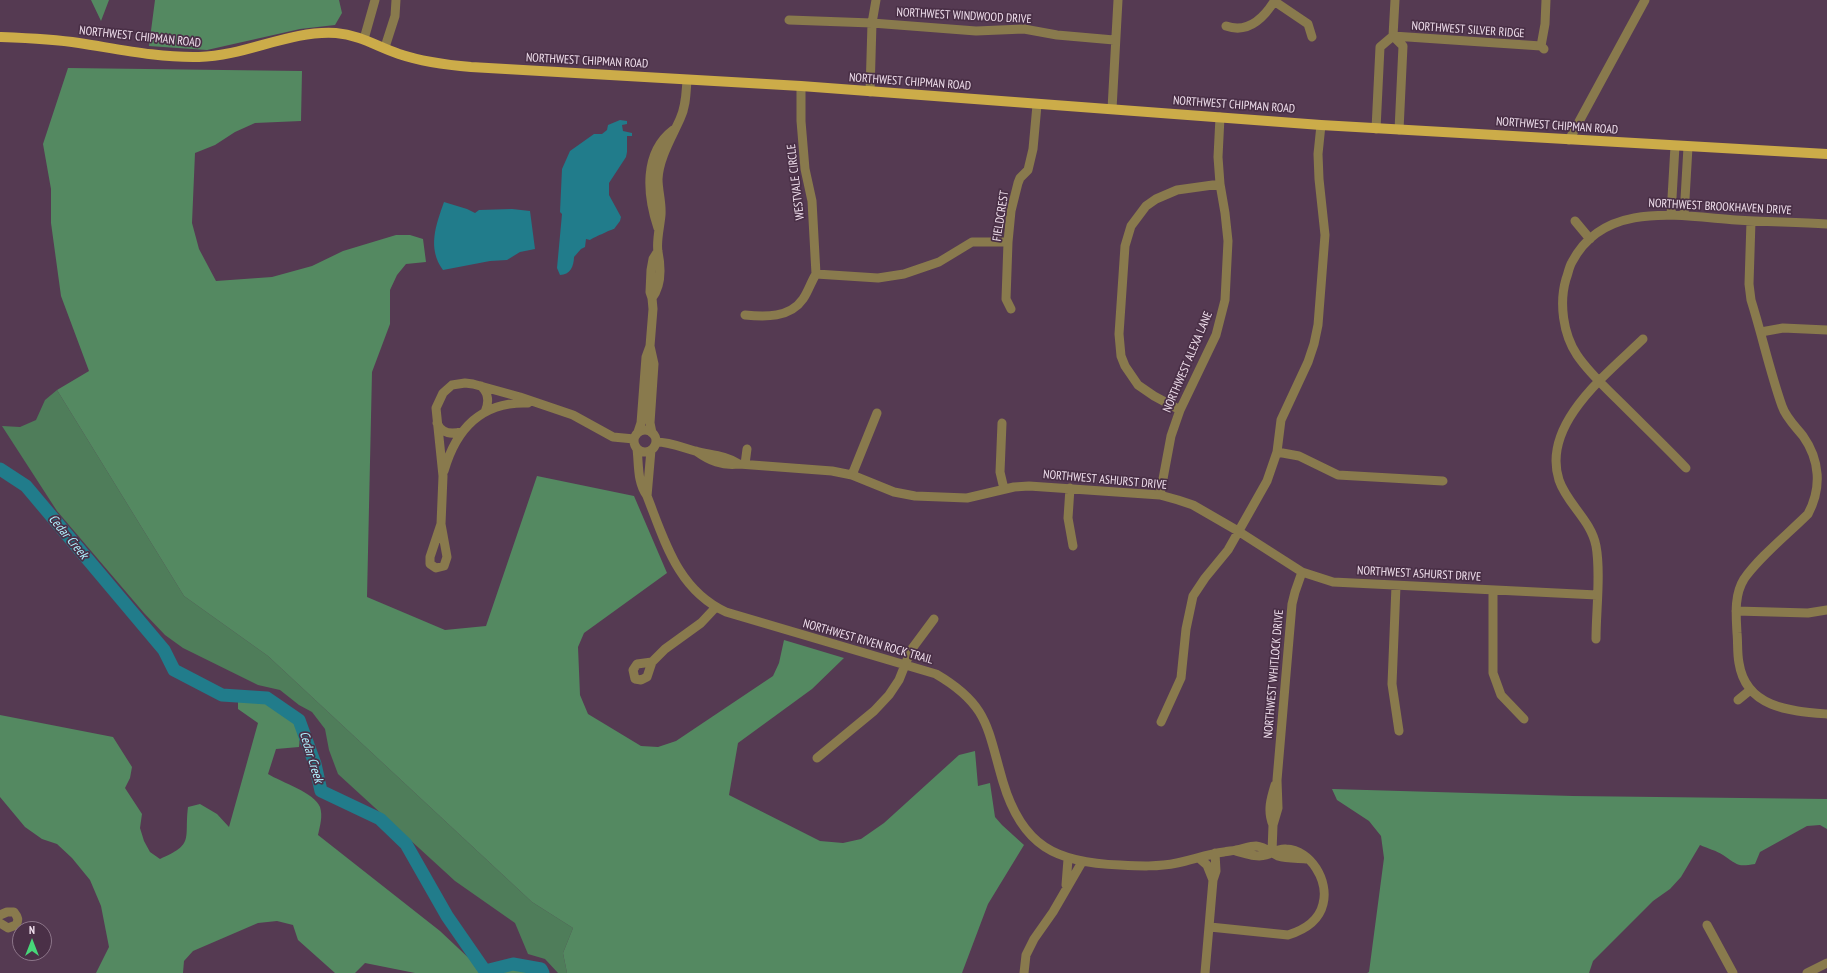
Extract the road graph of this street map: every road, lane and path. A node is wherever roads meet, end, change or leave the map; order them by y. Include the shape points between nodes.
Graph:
1 (375, 0) edge
2 (396, 0) edge
3 (876, 0) edge
4 (1118, 0) edge
5 (1395, 0) edge
6 (1546, 0) edge
7 (1645, 0) edge
8 (1275, 1) edge
9 (789, 20) dead end
10 (872, 24) junction
11 (1226, 26) dead end
12 (1393, 36) junction
13 (1312, 37) dead end
14 (0, 38) edge
15 (364, 39) junction
16 (1114, 40) junction
17 (385, 47) junction
18 (687, 80) junction
19 (801, 86) junction
20 (870, 92) junction
21 (1037, 105) junction
22 (1112, 109) junction
23 (1220, 117) junction
24 (1321, 125) junction
25 (1376, 129) junction
26 (1399, 130) junction
27 (1569, 140) junction
28 (1675, 146) junction
29 (1688, 146) junction
30 (1827, 154) edge
31 (1220, 184) junction
32 (1671, 215) junction
33 (1684, 216) junction
34 (1576, 221) dead end
35 (1751, 221) junction
36 (1827, 224) edge
37 (1590, 239) junction
38 (1008, 242) junction
39 (816, 274) junction
40 (1011, 309) dead end
41 (745, 315) dead end
42 (1827, 330) edge
43 (1761, 332) junction
44 (1642, 339) dead end
45 (650, 346) junction
46 (1600, 381) junction
47 (481, 386) junction
48 (537, 403) junction
49 (1180, 410) junction
50 (485, 412) junction
51 (877, 414) dead end
52 (436, 420) junction
53 (1002, 423) dead end
54 (463, 431) junction
55 (652, 433) junction
56 (636, 436) junction
57 (653, 446) junction
58 (637, 449) junction
59 (747, 449) dead end
60 (1277, 452) junction
61 (742, 464) junction
62 (1686, 468) dead end
63 (1822, 472) edge
64 (852, 475) junction
65 (443, 476) junction
66 (1443, 481) dead end
67 (1817, 487) junction
68 (1070, 488) junction
69 (1827, 488) edge
70 (1004, 489) junction
71 (1160, 495) junction
72 (647, 496) junction
73 (441, 524) dead end
74 (1238, 532) junction
75 (1073, 546) dead end
76 (1302, 572) junction
77 (1396, 586) junction
78 (1493, 590) junction
79 (1597, 595) junction
80 (716, 607) junction
81 (1827, 610) edge
82 (1736, 611) junction
83 (934, 619) dead end
84 (1596, 640) dead end
85 (652, 662) dead end
86 (905, 665) junction
87 (1749, 690) junction
88 (1738, 700) dead end
89 (1827, 714) edge
90 (1524, 719) dead end
91 (1161, 722) dead end
92 (1399, 731) dead end
93 (817, 758) dead end
94 (1272, 852) junction
95 (1215, 853) junction
96 (1199, 858) junction
97 (1068, 859) junction
98 (1082, 862) junction
99 (1213, 880) junction
100 (1066, 888) junction
101 (0, 915) edge
102 (0, 923) edge
103 (1707, 925) dead end
104 (1210, 927) junction
105 (1827, 963) edge
106 (1024, 973) edge
107 (1205, 973) edge
108 (1733, 973) edge
109 (1807, 973) edge

1 - 15 street
2 - 17 street via 395,16
3 - 10 street
4 - 16 street
5 - 12 street
6 - 12 street, NORTHWEST SILVER RIDGE via 1543,48
7 - 27 street
8 - 11 street via 1265,15 1252,25 1235,29
8 - 13 street via 1308,24
9 - 10 street, NORTHWEST WINDWOOD DRIVE
10 - 16 street, NORTHWEST WINDWOOD DRIVE via 976,31 1024,29
10 - 20 street
12 - 25 street via 1380,47
12 - 26 street via 1404,46
14 - 15 main road, NORTHWEST CHIPMAN ROAD via 44,40 199,57 318,33 348,34
15 - 17 main road, NORTHWEST CHIPMAN ROAD
16 - 22 street
17 - 18 main road, NORTHWEST CHIPMAN ROAD via 425,61 463,67
18 - 19 main road, NORTHWEST CHIPMAN ROAD
18 - 45 street, NORTHWEST RIVEN ROCK TRAIL via 680,119 657,147 650,174 654,214 659,232 658,251 650,270
19 - 20 main road, NORTHWEST CHIPMAN ROAD
19 - 39 street, WESTVALE CIRCLE via 801,121 805,169 812,201
20 - 21 main road, NORTHWEST CHIPMAN ROAD
21 - 22 main road, NORTHWEST CHIPMAN ROAD
21 - 38 street, FIELDCREST via 1033,149 1028,170 1020,178 1014,198
22 - 23 main road, NORTHWEST CHIPMAN ROAD
23 - 24 main road, NORTHWEST CHIPMAN ROAD
23 - 31 street, NORTHWEST ALEXA LANE
24 - 25 main road, NORTHWEST CHIPMAN ROAD
24 - 60 street via 1318,154 1325,235 1318,325 1308,362 1281,420
25 - 26 main road, NORTHWEST CHIPMAN ROAD
26 - 27 main road, NORTHWEST CHIPMAN ROAD
27 - 28 main road, NORTHWEST CHIPMAN ROAD
28 - 29 main road, NORTHWEST CHIPMAN ROAD
28 - 32 street
29 - 30 main road, NORTHWEST CHIPMAN ROAD
29 - 33 street
31 - 49 street, NORTHWEST ALEXA LANE via 1228,234 1223,312 1216,335
31 - 49 street via 1177,190 1156,199 1146,206 1131,226 1125,246 1119,334 1121,356 1138,385
32 - 33 street, NORTHWEST BROOKHAVEN DRIVE
32 - 37 street, NORTHWEST BROOKHAVEN DRIVE via 1628,218 1606,227
33 - 35 street, NORTHWEST BROOKHAVEN DRIVE
34 - 37 street
35 - 36 street, NORTHWEST BROOKHAVEN DRIVE
35 - 43 street via 1750,300
37 - 46 street, NORTHWEST BROOKHAVEN DRIVE via 1572,262 1562,306 1567,335 1576,354
38 - 39 street via 972,242 940,262 904,274 878,278
38 - 40 street, FIELDCREST via 1006,299
39 - 41 street via 802,300 790,310 762,317
42 - 43 street via 1783,328
43 - 63 street via 1784,412 1812,450
44 - 46 street
45 - 55 street, NORTHWEST RIVEN ROCK TRAIL via 654,364 650,423
45 - 56 street, NORTHWEST RIVEN ROCK TRAIL via 646,357 641,423
46 - 62 street, NORTHWEST BROOKHAVEN DRIVE
46 - 79 street via 1569,418 1560,435 1556,458 1559,480 1596,545
47 - 48 street
47 - 50 street via 487,396 488,405
47 - 52 street via 458,383 448,388 437,402
48 - 50 street via 510,404
48 - 56 street via 574,415 613,437
49 - 71 street, NORTHWEST ALEXA LANE via 1171,436
50 - 54 street
51 - 64 street
52 - 54 street via 444,431 453,434
52 - 65 street
53 - 70 street via 1000,472
54 - 65 street via 449,454
55 - 56 street via 644,429
55 - 57 street, NORTHWEST RIVEN ROCK TRAIL
56 - 58 street, NORTHWEST RIVEN ROCK TRAIL
57 - 58 street via 644,452
57 - 61 street, NORTHWEST ASHURST DRIVE via 678,444 696,451 710,461 728,465
57 - 72 street, NORTHWEST RIVEN ROCK TRAIL
58 - 72 street, NORTHWEST RIVEN ROCK TRAIL via 640,483
59 - 61 street
60 - 66 street via 1299,456 1338,475
60 - 74 street via 1267,481
61 - 64 street, NORTHWEST ASHURST DRIVE
63 - 67 street
64 - 70 street, NORTHWEST ASHURST DRIVE via 904,495 967,498
65 - 73 street
67 - 69 street
67 - 82 street via 1814,503 1808,514 1744,580 1738,592
68 - 70 street, NORTHWEST ASHURST DRIVE via 1030,486
68 - 71 street, NORTHWEST ASHURST DRIVE
68 - 75 street via 1068,518
71 - 74 street, NORTHWEST ASHURST DRIVE via 1193,505
72 - 80 street, NORTHWEST RIVEN ROCK TRAIL via 682,576 697,594
74 - 76 street, NORTHWEST ASHURST DRIVE
74 - 91 street via 1228,550 1193,596 1186,628 1181,678
76 - 77 street, NORTHWEST ASHURST DRIVE via 1333,582
76 - 94 street, NORTHWEST WHITLOCK DRIVE via 1292,604 1277,780 1278,808 1273,825
77 - 78 street, NORTHWEST ASHURST DRIVE
77 - 92 street via 1392,684
78 - 79 street, NORTHWEST ASHURST DRIVE
78 - 90 street via 1492,673 1502,695
79 - 84 street
80 - 85 street via 701,624 665,649
80 - 86 street, NORTHWEST RIVEN ROCK TRAIL via 737,616
81 - 82 street via 1808,613
82 - 87 street via 1739,663
83 - 86 street via 911,650
86 - 93 street via 884,702
86 - 97 street, NORTHWEST RIVEN ROCK TRAIL via 936,674 954,684 969,698 981,713 989,730 1015,815 1039,842
87 - 88 street
87 - 89 street via 1768,702 1792,711
94 - 95 street, NORTHWEST RIVEN ROCK TRAIL via 1256,846
94 - 104 street via 1280,849 1300,852 1320,874 1324,895 1321,911 1312,924 1298,932 1279,935
95 - 96 street, NORTHWEST RIVEN ROCK TRAIL
95 - 99 street via 1216,872
96 - 98 street, NORTHWEST RIVEN ROCK TRAIL via 1163,866
96 - 99 street via 1207,865
97 - 98 street, NORTHWEST RIVEN ROCK TRAIL
97 - 100 street
98 - 100 street
99 - 104 street
100 - 106 street via 1026,955
101 - 102 street via 14,912 18,921 16,925 8,928
103 - 108 street
104 - 107 street
105 - 109 street

